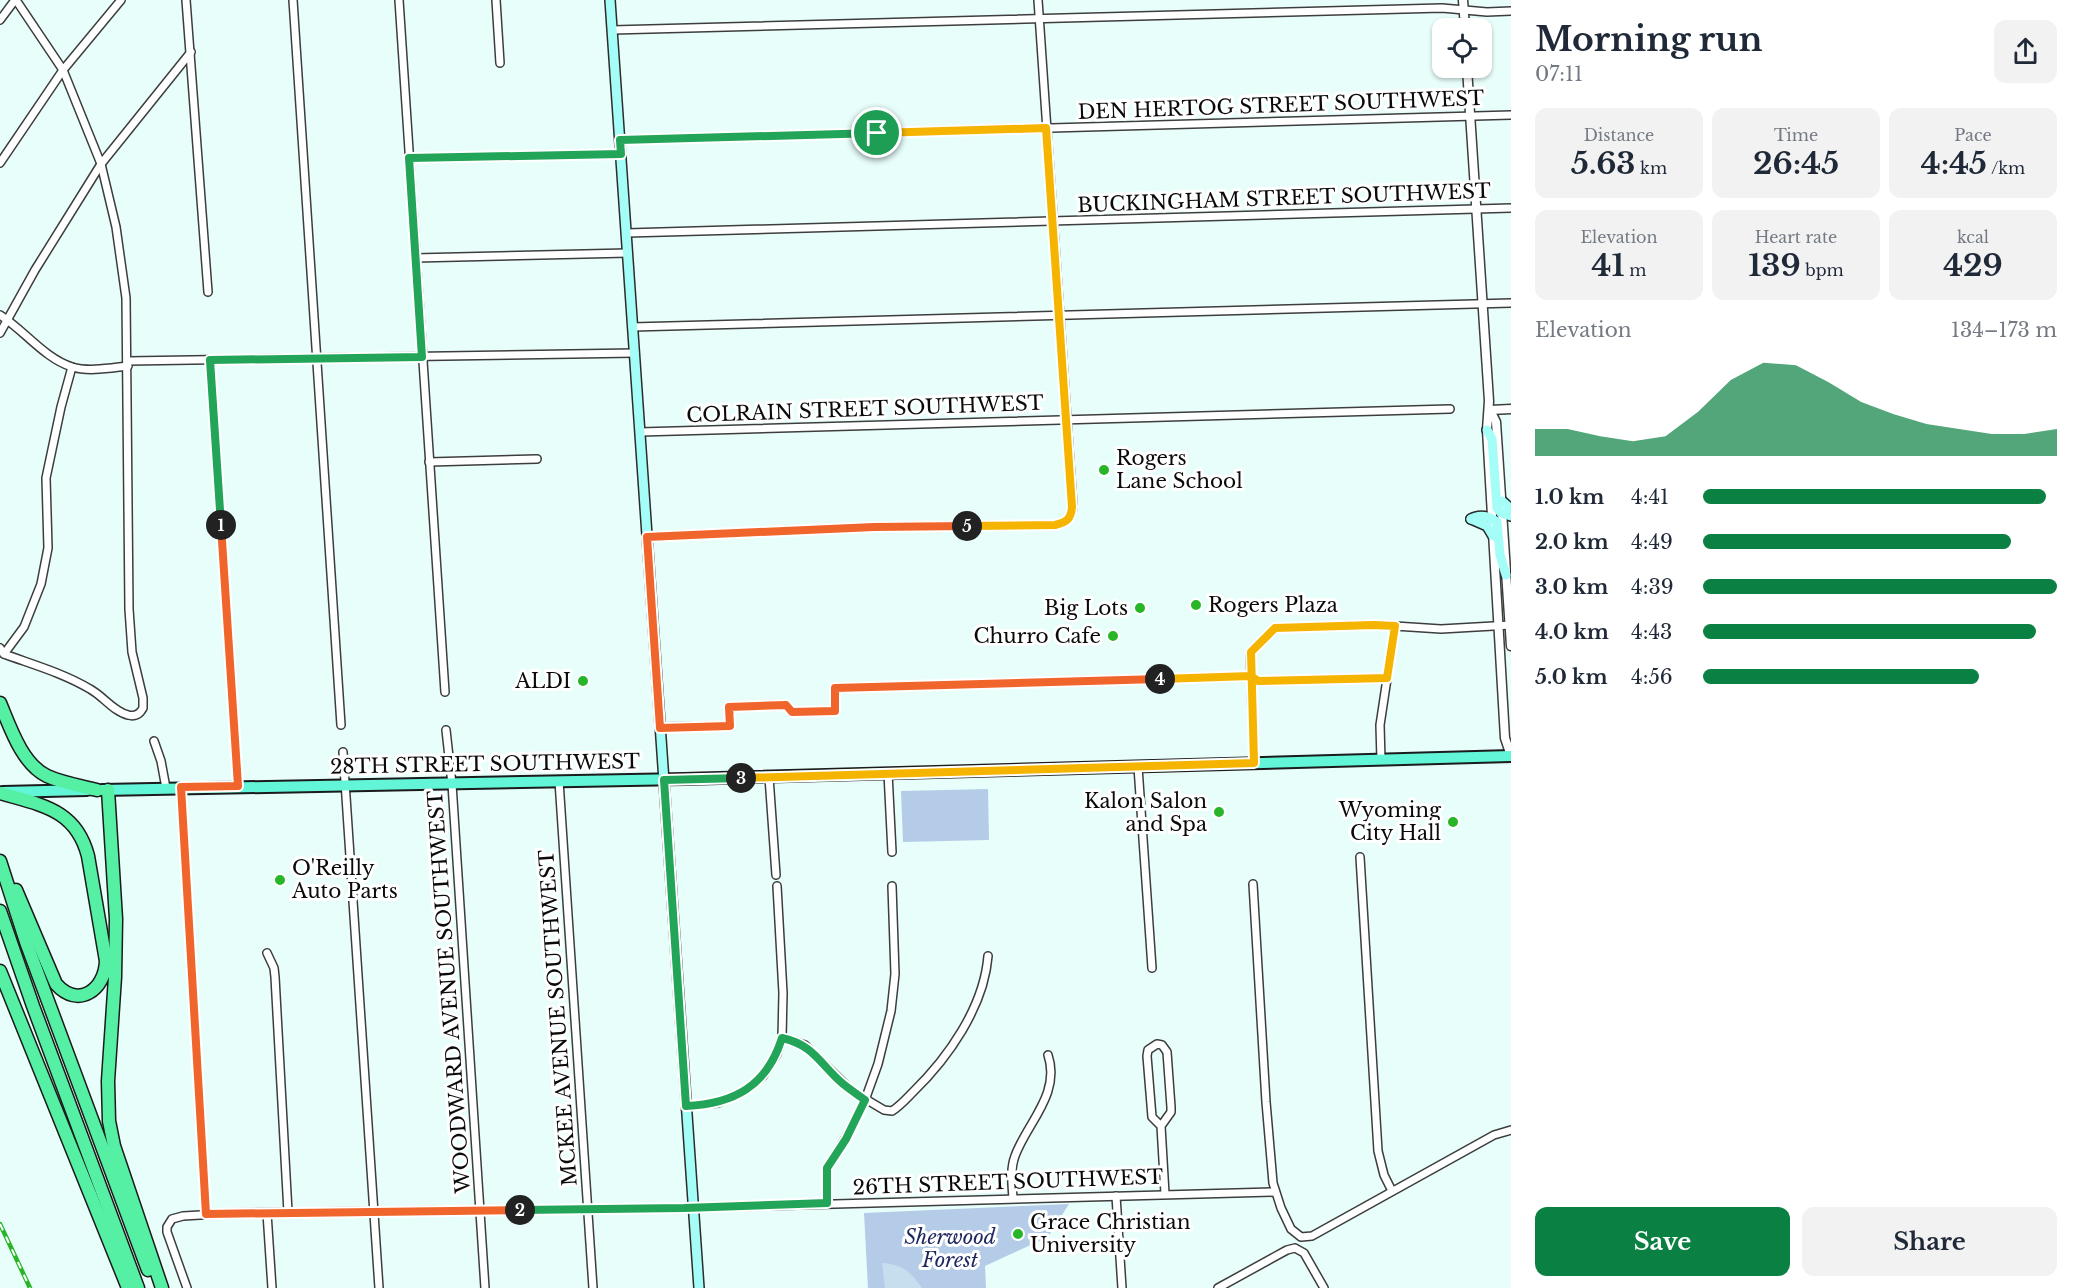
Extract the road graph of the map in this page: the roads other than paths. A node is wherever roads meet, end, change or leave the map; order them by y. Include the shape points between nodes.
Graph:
1 (16, 0) edge
2 (122, 0) edge
3 (186, 0) edge
4 (293, 0) edge
5 (399, 0) edge
6 (496, 0) edge
7 (610, 0) edge
8 (1038, 0) edge
9 (1463, 0) edge
10 (1463, 10) junction
11 (1511, 11) edge
12 (1039, 18) junction
13 (1464, 18) edge
14 (0, 20) edge
15 (612, 30) junction
16 (191, 52) junction
17 (500, 63) dead end
18 (63, 70) junction
19 (1468, 78) edge
20 (1511, 115) edge
21 (1471, 116) junction
22 (1046, 128) junction
23 (620, 140) junction
24 (621, 154) junction
25 (409, 158) junction
26 (0, 163) edge
27 (101, 164) junction
28 (1511, 208) edge
29 (1476, 209) junction
30 (1052, 221) junction
31 (627, 233) junction
32 (628, 253) junction
33 (415, 258) junction
34 (208, 291) dead end
35 (1511, 303) edge
36 (1483, 304) junction
37 (1059, 315) junction
38 (3, 317) edge
39 (632, 327) junction
40 (0, 333) edge
41 (634, 353) junction
42 (422, 357) junction
43 (316, 359) junction
44 (210, 360) junction
45 (128, 363) junction
46 (72, 367) junction
47 (1450, 409) dead end
48 (1511, 409) edge
49 (1490, 410) junction
50 (1067, 420) junction
51 (1486, 430) junction
52 (640, 432) junction
53 (537, 459) dead end
54 (429, 462) junction
55 (1502, 501) joint
56 (1491, 503) junction
57 (1509, 514) edge
58 (1478, 516) junction
59 (1491, 518) junction
60 (1503, 527) joint
61 (1492, 536) junction
62 (647, 537) junction
63 (1506, 575) junction
64 (1510, 625) edge
65 (1395, 626) junction
66 (1498, 626) junction
67 (1511, 646) edge
68 (2, 651) edge
69 (1251, 676) junction
70 (1387, 678) junction
71 (445, 692) dead end
72 (0, 703) edge
73 (341, 725) dead end
74 (660, 728) junction
75 (446, 730) dead end
76 (154, 741) dead end
77 (343, 752) dead end
78 (1511, 756) edge
79 (1381, 760) junction
80 (1254, 763) junction
81 (1138, 767) junction
82 (888, 773) junction
83 (769, 777) junction
84 (664, 780) junction
85 (559, 781) junction
86 (345, 784) junction
87 (452, 784) junction
88 (238, 786) junction
89 (181, 787) junction
90 (166, 788) junction
91 (102, 790) junction
92 (0, 792) edge
93 (892, 852) dead end
94 (0, 853) edge
95 (1360, 857) dead end
96 (0, 861) edge
97 (776, 875) dead end
98 (1253, 884) dead end
99 (777, 886) dead end
100 (892, 886) dead end
101 (0, 911) edge
102 (267, 953) dead end
103 (988, 956) dead end
104 (1152, 968) dead end
105 (0, 971) edge
106 (782, 1038) junction
107 (1048, 1055) dead end
108 (865, 1100) junction
109 (686, 1106) junction
110 (1161, 1126) junction
111 (1511, 1130) edge
112 (1392, 1191) junction
113 (1275, 1192) junction
114 (1165, 1194) junction
115 (1116, 1196) junction
116 (1013, 1198) junction
117 (827, 1203) junction
118 (588, 1208) junction
119 (693, 1208) junction
120 (480, 1210) junction
121 (288, 1212) junction
122 (374, 1212) junction
123 (267, 1213) junction
124 (206, 1214) junction
125 (128, 1288) edge
126 (138, 1288) edge
127 (155, 1288) edge
128 (162, 1288) edge
129 (187, 1288) edge
130 (272, 1288) edge
131 (379, 1288) edge
132 (485, 1288) edge
133 (592, 1288) edge
134 (699, 1288) edge
135 (1122, 1288) edge
136 (1218, 1288) edge
137 (1324, 1288) edge

1 - 14 street
1 - 18 street
2 - 18 street
3 - 16 street
4 - 43 street
5 - 25 street
6 - 17 street
7 - 15 main road
8 - 12 street
9 - 10 street
10 - 11 street
10 - 12 street
10 - 13 street
12 - 15 street
12 - 22 street
15 - 23 main road
16 - 27 street
16 - 34 street
18 - 26 street
18 - 27 street
19 - 21 street
20 - 21 street, DEN HERTOG STREET SOUTHWEST
21 - 22 street, DEN HERTOG STREET SOUTHWEST
21 - 29 street
22 - 23 street, DEN HERTOG STREET SOUTHWEST
22 - 30 street
23 - 24 main road
24 - 25 street
24 - 31 main road
25 - 33 street
27 - 38 street
27 - 45 street via 123,266
28 - 29 street, BUCKINGHAM STREET SOUTHWEST
29 - 30 street, BUCKINGHAM STREET SOUTHWEST
29 - 36 street
30 - 31 street, BUCKINGHAM STREET SOUTHWEST
30 - 37 street
31 - 32 main road
32 - 33 street
32 - 39 main road
33 - 42 street
35 - 36 street
36 - 37 street
36 - 49 street
37 - 39 street
37 - 50 street
38 - 40 street
38 - 46 street
39 - 41 main road
41 - 42 street
41 - 52 main road
42 - 43 street
42 - 54 street
43 - 44 street
43 - 73 street
44 - 45 street
44 - 88 street
45 - 46 street via 88,369
45 - 68 street via 129,609 132,652 143,708 137,715 127,715 61,673
46 - 68 street via 46,478 48,548 40,584 24,627
47 - 50 street, COLRAIN STREET SOUTHWEST
48 - 49 street
49 - 51 street
49 - 55 street via 1496,422
50 - 52 street, COLRAIN STREET SOUTHWEST
50 - 62 street via 1072,507 1066,522
51 - 56 street
51 - 57 main road via 1492,439 1497,508
52 - 62 main road
53 - 54 street
54 - 71 street
55 - 57 main road
56 - 58 main road
56 - 59 street
57 - 60 main road
58 - 59 main road
58 - 61 main road via 1471,519 1487,526
59 - 61 street
59 - 63 main road via 1498,525
60 - 63 street
61 - 66 street
62 - 74 main road
63 - 64 street
64 - 66 street
64 - 67 street
65 - 66 street
65 - 69 street via 1275,628 1251,652
65 - 70 street
66 - 78 street via 1505,738
69 - 70 street via 1258,681
69 - 74 street via 835,688 835,711 792,712 786,705 729,707 730,726
69 - 80 street
70 - 79 street via 1380,725
72 - 91 highway via 25,755 38,771 56,780
74 - 84 main road
75 - 87 street, WOODWARD AVENUE SOUTHWEST
76 - 90 street
77 - 86 street
78 - 79 main road, 28TH STREET SOUTHWEST
79 - 80 main road, 28TH STREET SOUTHWEST
80 - 81 main road, 28TH STREET SOUTHWEST
81 - 82 main road, 28TH STREET SOUTHWEST
81 - 104 street
82 - 83 main road, 28TH STREET SOUTHWEST
82 - 93 street
83 - 84 main road, 28TH STREET SOUTHWEST
83 - 97 street
84 - 85 main road, 28TH STREET SOUTHWEST
84 - 109 main road
85 - 87 main road, 28TH STREET SOUTHWEST
85 - 118 street, MCKEE AVENUE SOUTHWEST
86 - 87 main road, 28TH STREET SOUTHWEST
86 - 88 main road, 28TH STREET SOUTHWEST
86 - 122 street
87 - 120 street, WOODWARD AVENUE SOUTHWEST
88 - 89 main road, 28TH STREET SOUTHWEST
89 - 90 main road, 28TH STREET SOUTHWEST
89 - 124 street
90 - 91 main road, 28TH STREET SOUTHWEST
91 - 92 main road, 28TH STREET SOUTHWEST
91 - 128 highway via 116,919 109,1121
92 - 94 highway via 57,811 83,840 106,961 103,978 94,990 76,995 62,991 56,984
95 - 112 street via 1378,1151
96 - 127 highway via 45,995
98 - 113 street
99 - 106 street
100 - 108 street via 895,974 891,1011
101 - 126 highway
102 - 121 street via 275,977
103 - 108 street via 986,975 966,1022 931,1073 892,1111
105 - 125 highway
106 - 108 street via 813,1051 841,1082
106 - 109 street via 768,1068 746,1090 718,1103
107 - 116 street via 1051,1072 1047,1093 1012,1166
108 - 117 street via 827,1168
109 - 119 main road
110 - 110 street via 1171,1107 1167,1052 1157,1044 1148,1050 1147,1056 1152,1117
110 - 114 street
111 - 112 street via 1494,1135
112 - 113 street via 1312,1236 1301,1237 1292,1229
113 - 114 street, 26TH STREET SOUTHWEST
114 - 115 street, 26TH STREET SOUTHWEST
115 - 116 street, 26TH STREET SOUTHWEST
115 - 135 street
116 - 117 street, 26TH STREET SOUTHWEST
117 - 119 street, 26TH STREET SOUTHWEST
118 - 119 street, 26TH STREET SOUTHWEST
118 - 120 street, 26TH STREET SOUTHWEST
118 - 133 street, MCKEE AVENUE SOUTHWEST
119 - 134 main road
120 - 122 street, 26TH STREET SOUTHWEST
120 - 132 street, WOODWARD AVENUE SOUTHWEST
121 - 122 street, 26TH STREET SOUTHWEST
121 - 123 street, 26TH STREET SOUTHWEST
122 - 131 street
123 - 124 street, 26TH STREET SOUTHWEST
123 - 130 street
124 - 129 street, 26TH STREET SOUTHWEST via 172,1219 167,1227
136 - 137 street via 1297,1248 1306,1255

